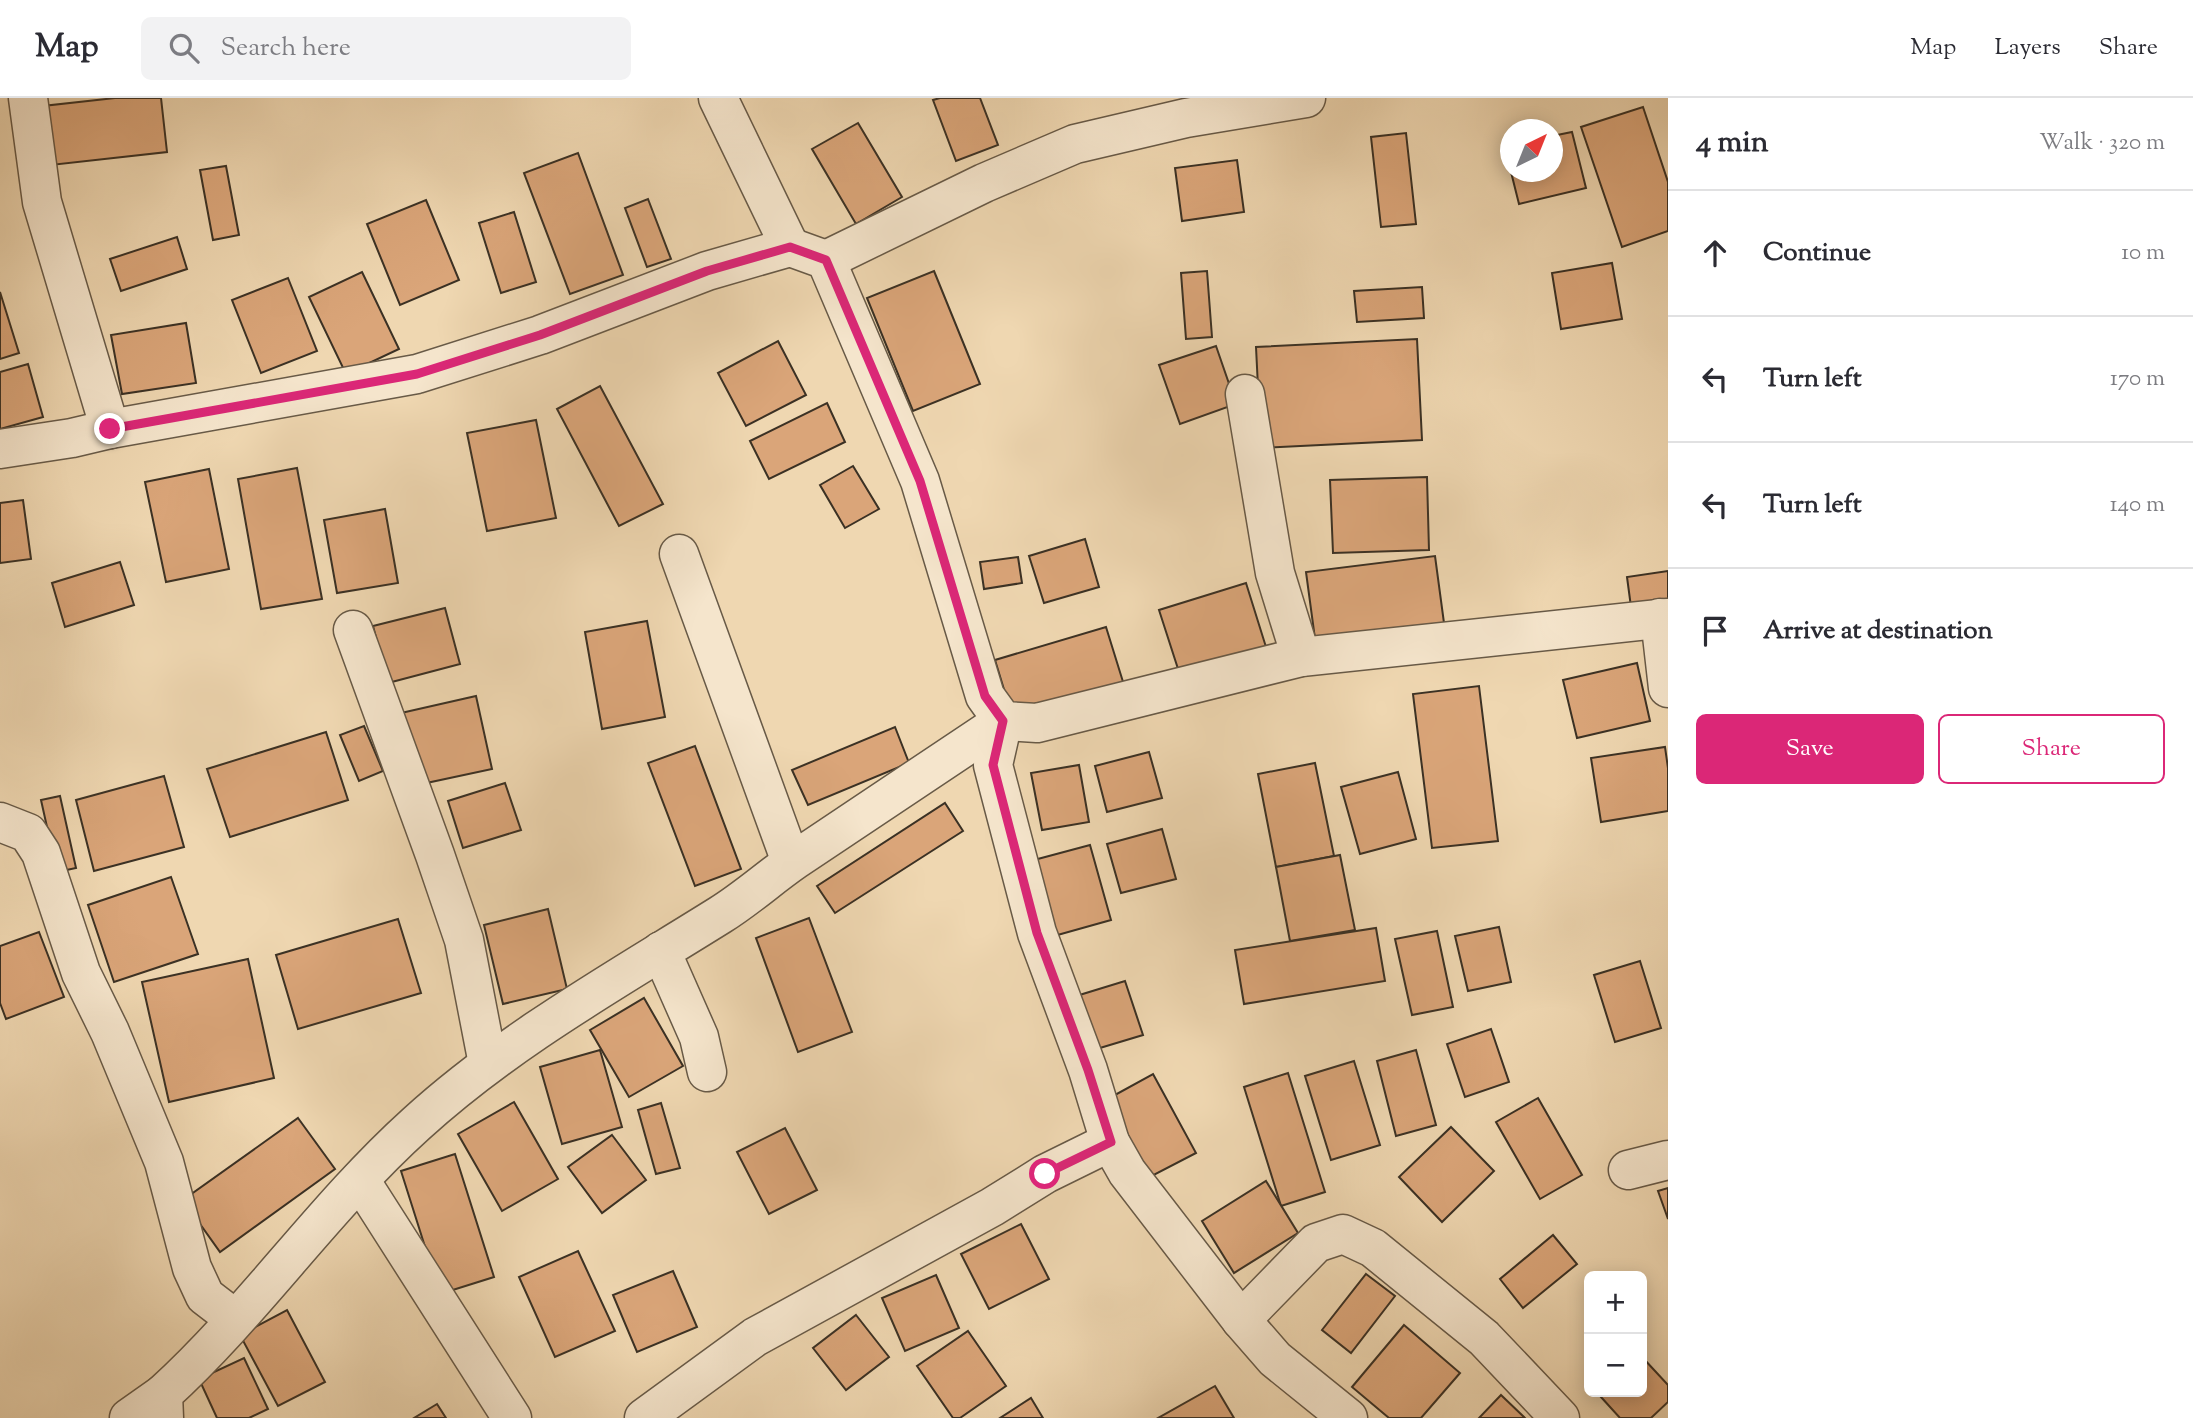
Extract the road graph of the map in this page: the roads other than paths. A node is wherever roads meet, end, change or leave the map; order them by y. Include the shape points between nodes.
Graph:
1 (28, 98) edge
2 (718, 98) edge
3 (1306, 98) edge
4 (790, 247) junction
5 (826, 260) junction
6 (1245, 394) dead end
7 (110, 429) junction
8 (0, 449) edge
9 (679, 554) dead end
10 (1664, 618) edge
11 (353, 631) dead end
12 (1301, 657) junction
13 (1668, 688) edge
14 (1003, 721) junction
15 (0, 822) edge
16 (791, 862) junction
17 (660, 951) junction
18 (488, 1064) junction
19 (707, 1072) dead end
20 (1111, 1142) junction
21 (1668, 1160) edge
22 (1628, 1170) dead end
23 (360, 1180) junction
24 (235, 1319) junction
25 (1241, 1320) junction
26 (163, 1406) edge
27 (1345, 1417) edge
28 (129, 1418) edge
29 (512, 1418) edge
30 (644, 1418) edge
31 (1560, 1418) edge

1 - 7 street via 42,202
2 - 4 street
3 - 5 street via 1186,118 1075,144
4 - 5 street
4 - 7 street via 707,271 540,335 417,374
5 - 14 street via 920,481 985,696
6 - 12 street via 1275,573
7 - 8 street
9 - 16 street
10 - 12 street
10 - 13 street
11 - 18 street via 464,940
12 - 14 street via 1037,723
14 - 16 street
14 - 20 street via 993,765 1037,933
15 - 24 street via 28,833 41,853 81,973 164,1162 192,1268 205,1296
16 - 17 street via 723,913
17 - 18 street
17 - 19 street via 699,1037
18 - 23 street via 415,1125
20 - 25 street via 1127,1172
20 - 30 street via 1045,1174 755,1337
21 - 22 street
23 - 24 street
23 - 29 street
24 - 26 street
25 - 27 street via 1275,1359
25 - 31 street via 1316,1242 1343,1234 1373,1248 1484,1338
26 - 28 street

